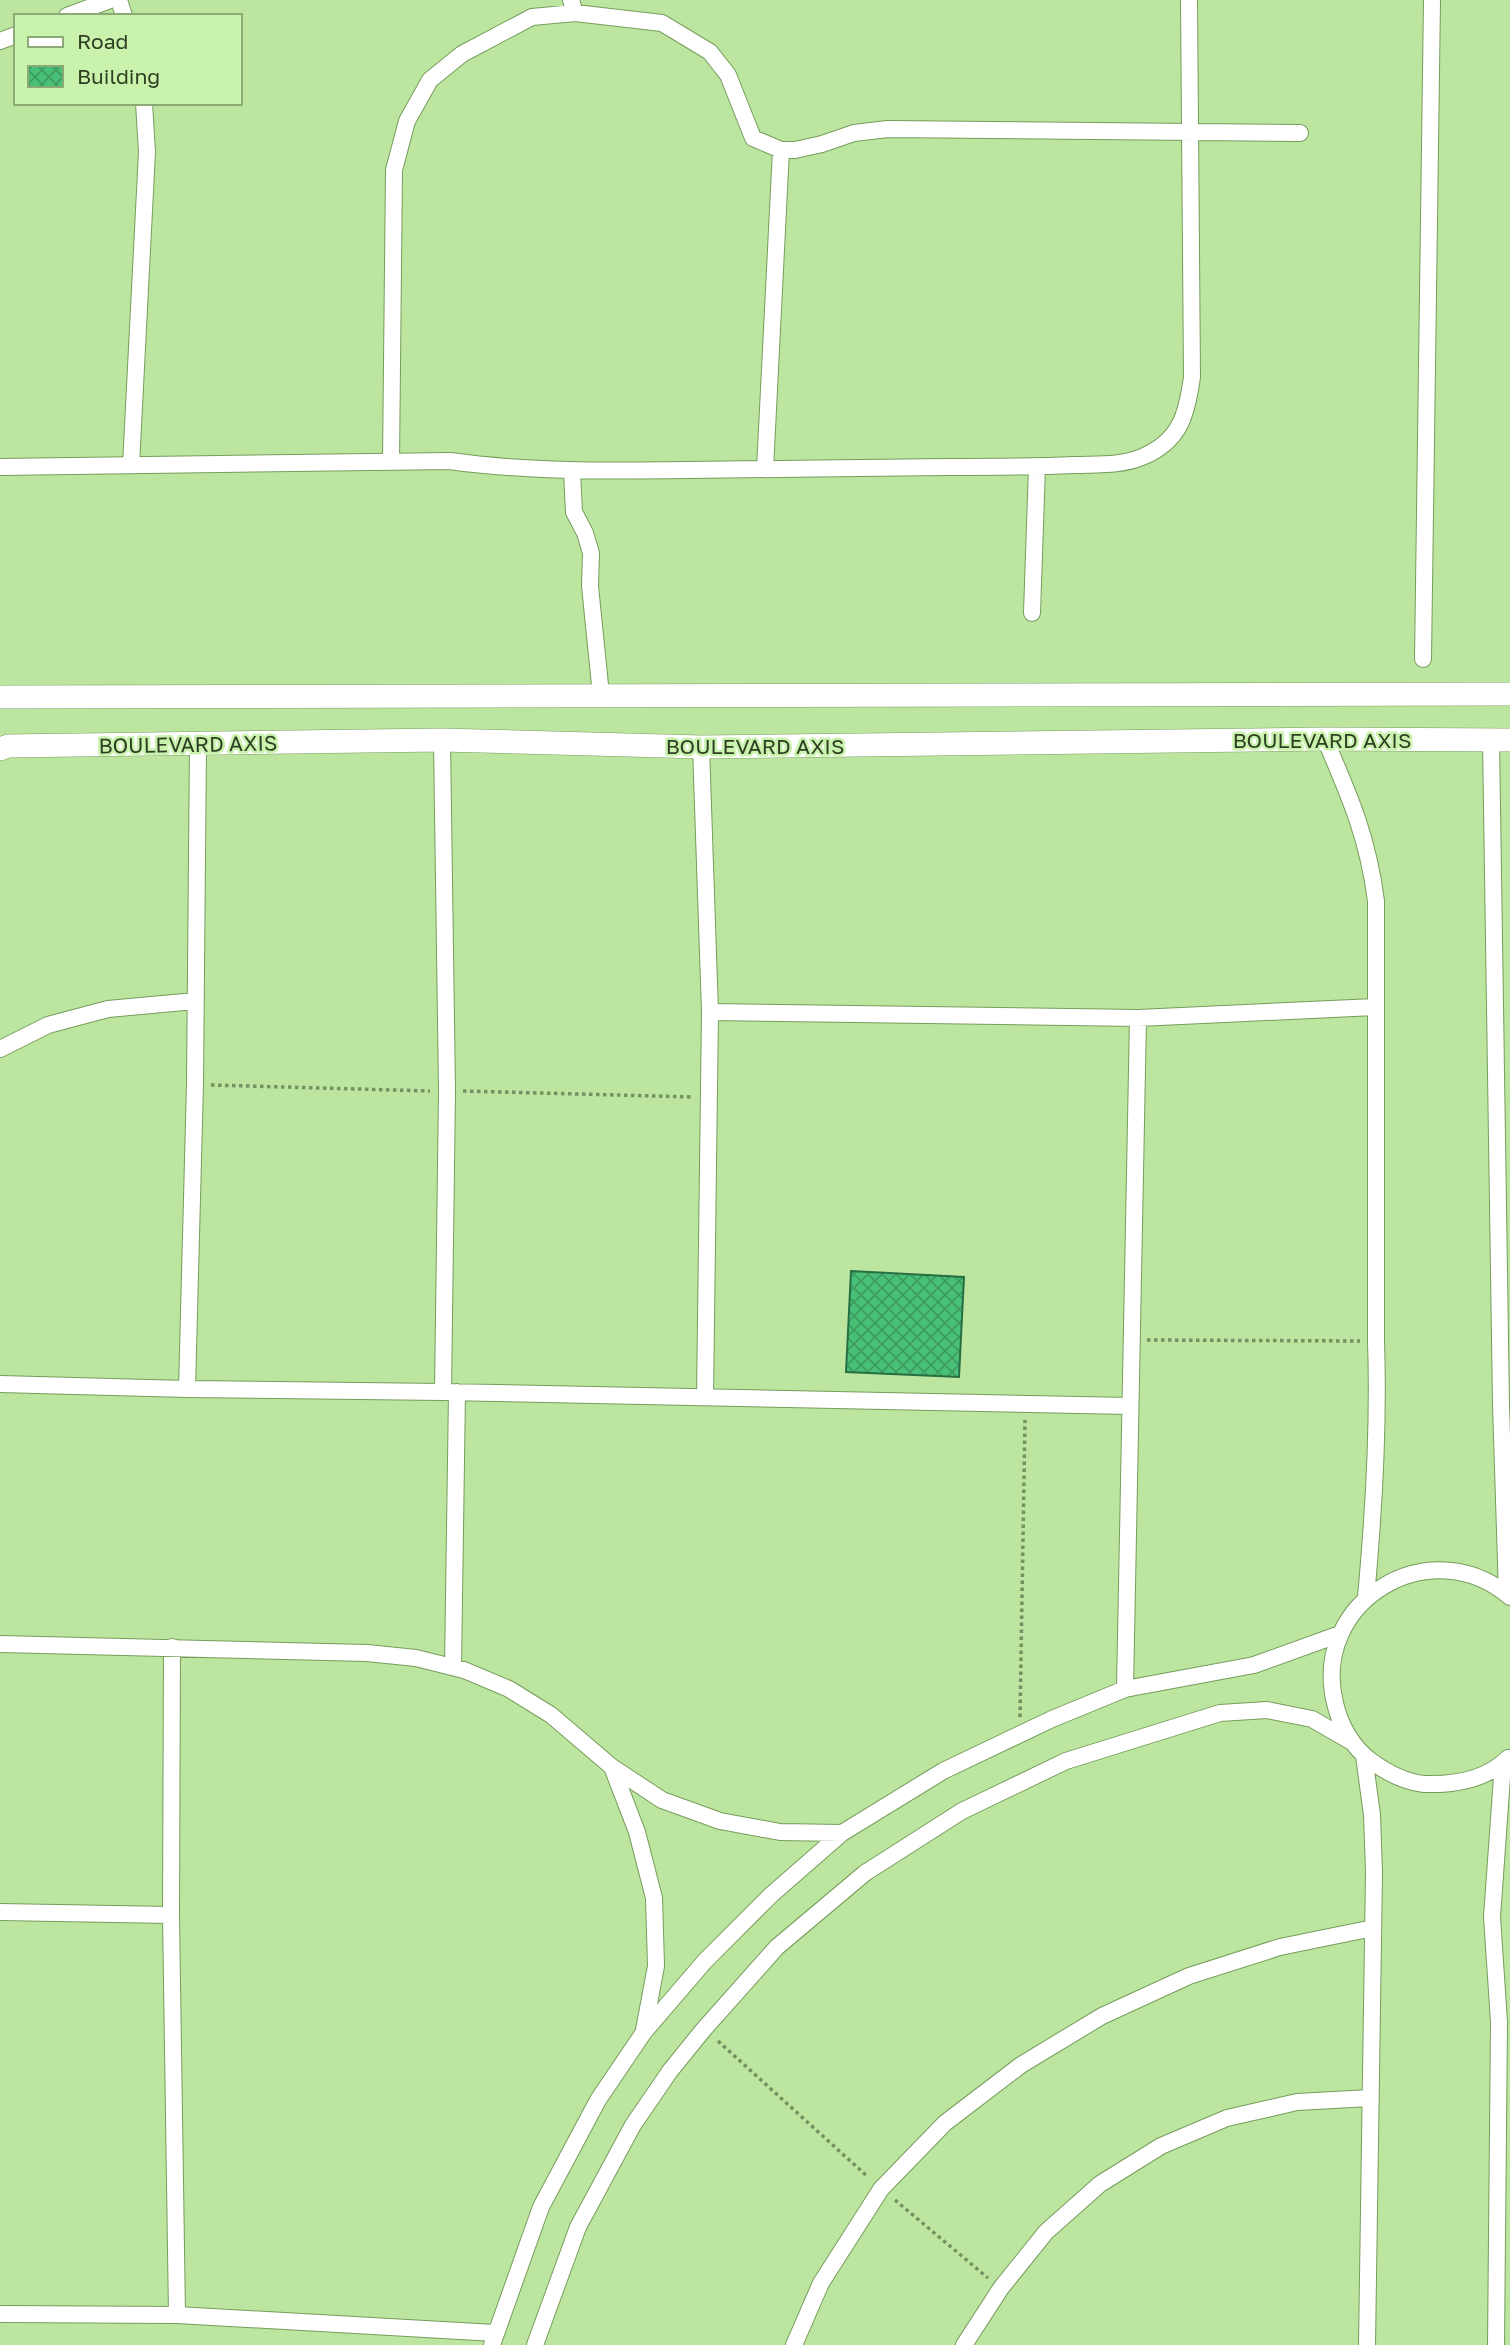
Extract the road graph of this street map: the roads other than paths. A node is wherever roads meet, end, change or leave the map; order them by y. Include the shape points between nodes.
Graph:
1 (110, 0) edge
2 (1189, 0) edge
3 (1432, 0) edge
4 (573, 7) edge
5 (72, 14) edge
6 (144, 105) edge
7 (1190, 132) junction
8 (1300, 134) dead end
9 (781, 150) junction
10 (391, 462) junction
11 (131, 465) junction
12 (0, 467) edge
13 (1037, 467) junction
14 (765, 469) junction
15 (572, 471) junction
16 (1032, 613) dead end
17 (1423, 659) dead end
18 (1510, 694) edge
19 (601, 695) junction
20 (0, 697) edge
21 (1325, 739) junction
22 (442, 740) junction
23 (1500, 740) edge
24 (198, 744) junction
25 (701, 747) junction
26 (0, 749) edge
27 (1503, 995) edge
28 (195, 1001) junction
29 (1376, 1007) junction
30 (710, 1012) junction
31 (1138, 1018) junction
32 (0, 1049) edge
33 (0, 1384) edge
34 (187, 1390) junction
35 (450, 1392) junction
36 (705, 1397) junction
37 (1506, 1405) edge
38 (1130, 1406) junction
39 (1509, 1595) edge
40 (1366, 1597) junction
41 (1340, 1634) junction
42 (0, 1644) edge
43 (172, 1647) junction
44 (453, 1667) junction
45 (1125, 1689) junction
46 (1352, 1742) junction
47 (1364, 1756) junction
48 (1507, 1760) edge
49 (612, 1767) junction
50 (842, 1833) junction
51 (0, 1912) edge
52 (171, 1915) junction
53 (1373, 1928) junction
54 (1505, 2027) edge
55 (644, 2032) junction
56 (1370, 2098) junction
57 (1504, 2153) edge
58 (0, 2314) edge
59 (177, 2315) junction
60 (493, 2339) edge
61 (535, 2345) edge
62 (794, 2345) edge
63 (964, 2345) edge
64 (1367, 2345) edge
65 (1496, 2345) edge

1 - 5 street
2 - 7 street
3 - 17 street
4 - 9 street via 662,23 702,46 728,75 753,138
4 - 10 street via 532,17 462,54 430,80 407,121 394,170
6 - 11 street via 147,152
7 - 8 street
7 - 9 street via 888,129
7 - 13 street via 1192,377 1187,411 1177,431 1144,457 1122,463
9 - 14 street
10 - 11 street
10 - 15 street via 450,461
11 - 12 street
13 - 14 street
13 - 16 street
14 - 15 street
15 - 19 street via 574,512 591,553
18 - 19 street
19 - 20 street
21 - 23 street, BOULEVARD AXIS
21 - 25 street, BOULEVARD AXIS
21 - 29 street via 1353,804 1372,868
22 - 24 street, BOULEVARD AXIS
22 - 25 street, BOULEVARD AXIS
22 - 35 street
23 - 27 street
24 - 26 street, BOULEVARD AXIS
24 - 28 street
25 - 30 street
27 - 37 street
28 - 32 street via 108,1009 48,1025
28 - 34 street
29 - 31 street
29 - 40 street via 1378,1410
30 - 31 street
30 - 36 street
31 - 38 street
33 - 34 street
34 - 35 street
35 - 36 street
35 - 44 street
36 - 38 street
37 - 39 street
38 - 45 street
39 - 40 street via 1481,1578 1452,1570 1421,1571 1392,1580
40 - 41 street
41 - 45 street via 1254,1665
41 - 46 street via 1332,1661 1331,1689 1338,1717
42 - 43 street
43 - 44 street via 367,1653
43 - 52 street
44 - 49 street via 509,1689 541,1709
45 - 50 street via 943,1771
46 - 47 street
46 - 61 street via 1312,1719 1267,1710 1220,1713 1066,1761 962,1811 865,1873 777,1947 670,2071 626,2137 578,2227
47 - 48 street via 1388,1773 1417,1783 1447,1785 1477,1778
47 - 53 street via 1372,1815
48 - 54 street via 1492,1917
49 - 50 street via 662,1800 720,1821 780,1832
49 - 55 street via 637,1832 654,1898 656,1966
50 - 55 street via 705,1961
51 - 52 street
52 - 59 street
53 - 56 street
53 - 62 street via 1280,1947 1189,1976 1102,2016 1021,2065 945,2123 881,2189 821,2283
54 - 57 street
55 - 60 street via 598,2101 541,2207
56 - 63 street via 1297,2102 1227,2118 1161,2146 1100,2184 1046,2232 1001,2288
56 - 64 street
57 - 65 street
58 - 59 street
59 - 60 street

